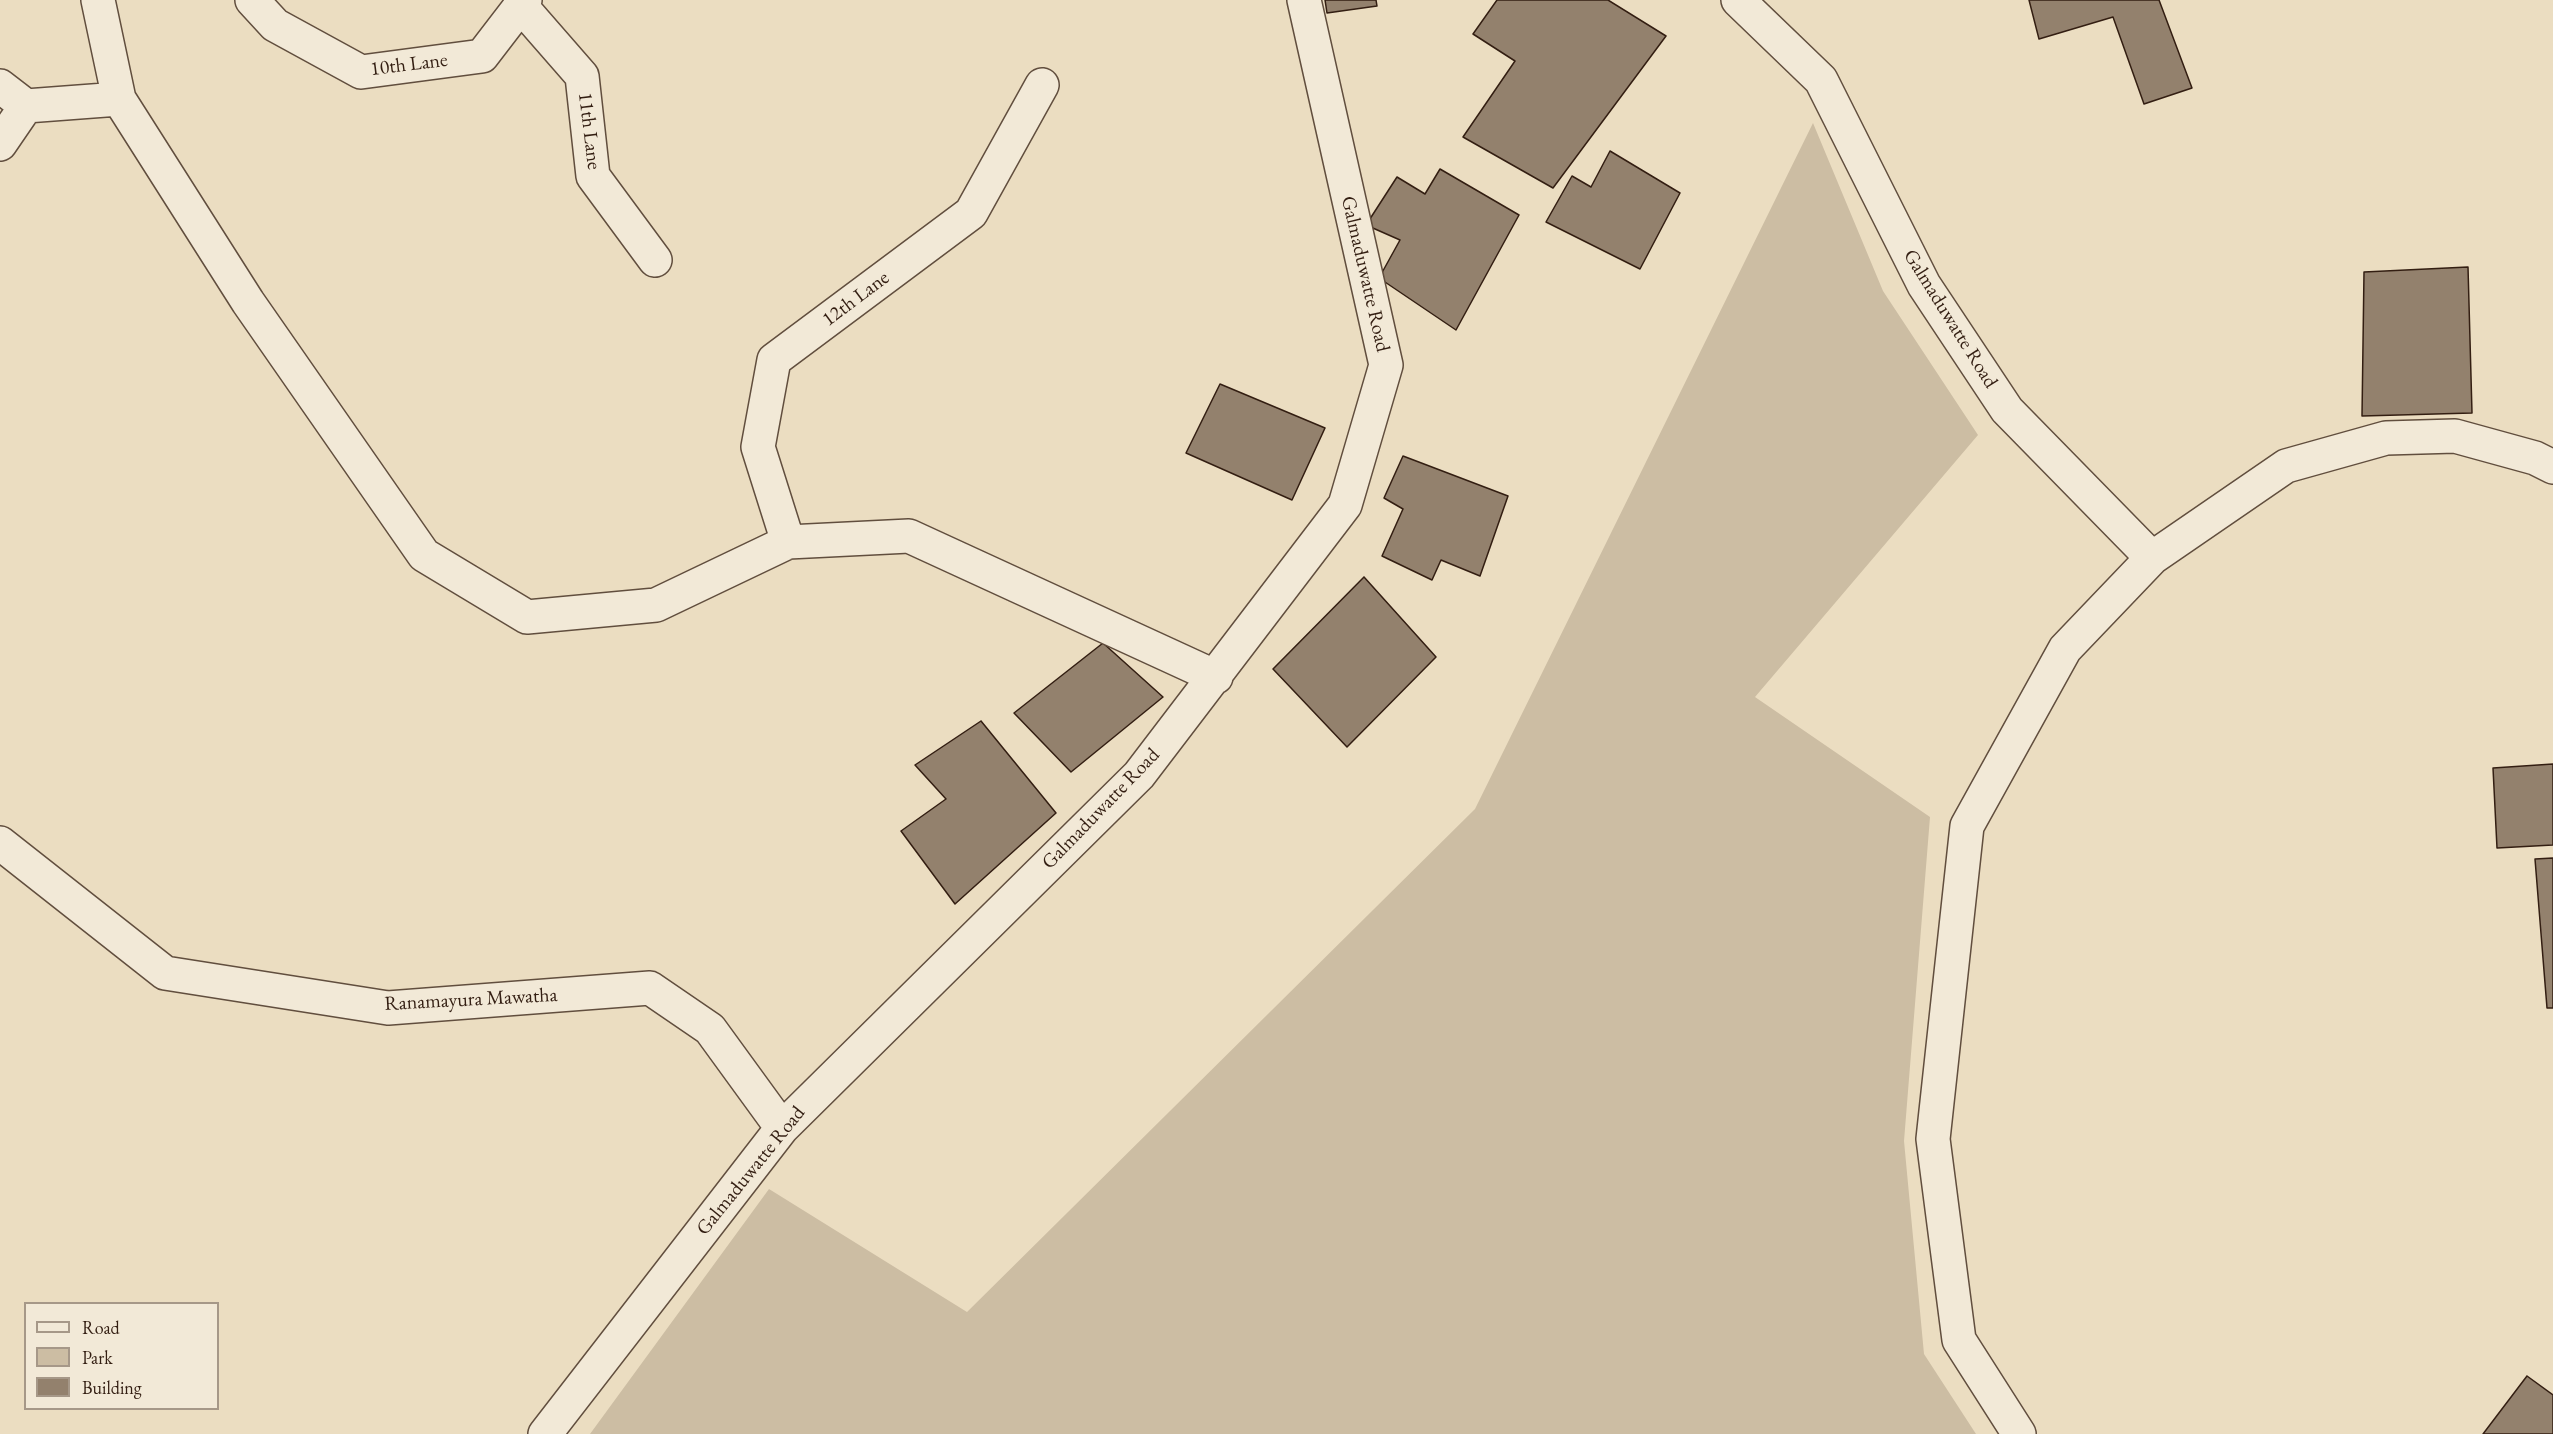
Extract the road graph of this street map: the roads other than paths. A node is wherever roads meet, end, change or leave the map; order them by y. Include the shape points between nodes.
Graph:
1 (98, 0) edge
2 (252, 0) edge
3 (1304, 0) edge
4 (1738, 0) edge
5 (523, 3) edge
6 (0, 86) edge
7 (1042, 86) dead end
8 (119, 99) junction
9 (26, 106) junction
10 (0, 144) edge
11 (655, 260) dead end
12 (2553, 467) edge
13 (788, 542) junction
14 (2152, 558) junction
15 (1216, 677) junction
16 (0, 843) edge
17 (782, 1128) junction
18 (544, 1434) edge
19 (2019, 1434) edge

1 - 8 street
2 - 5 street, 10th Lane via 275,25 361,72 482,56
3 - 15 street, Galmaduwatte Road via 1386,365 1345,506
4 - 14 street, Galmaduwatte Road via 1821,80 1923,285 2007,410
5 - 11 street, 11th Lane via 582,76 593,176
6 - 9 street
7 - 13 street, 12th Lane via 971,213 774,360 758,447
8 - 9 street
8 - 13 street via 248,302 424,555 528,617 656,605
9 - 10 street
12 - 14 street via 2535,458 2455,436 2386,438 2286,466
13 - 15 street via 909,536
14 - 19 street via 2064,649 1967,825 1933,1139 1959,1340
15 - 17 street, Galmaduwatte Road via 1139,775
16 - 17 street, Ranamayura Mawatha via 165,973 388,1008 650,988 710,1029
17 - 18 street, Galmaduwatte Road

